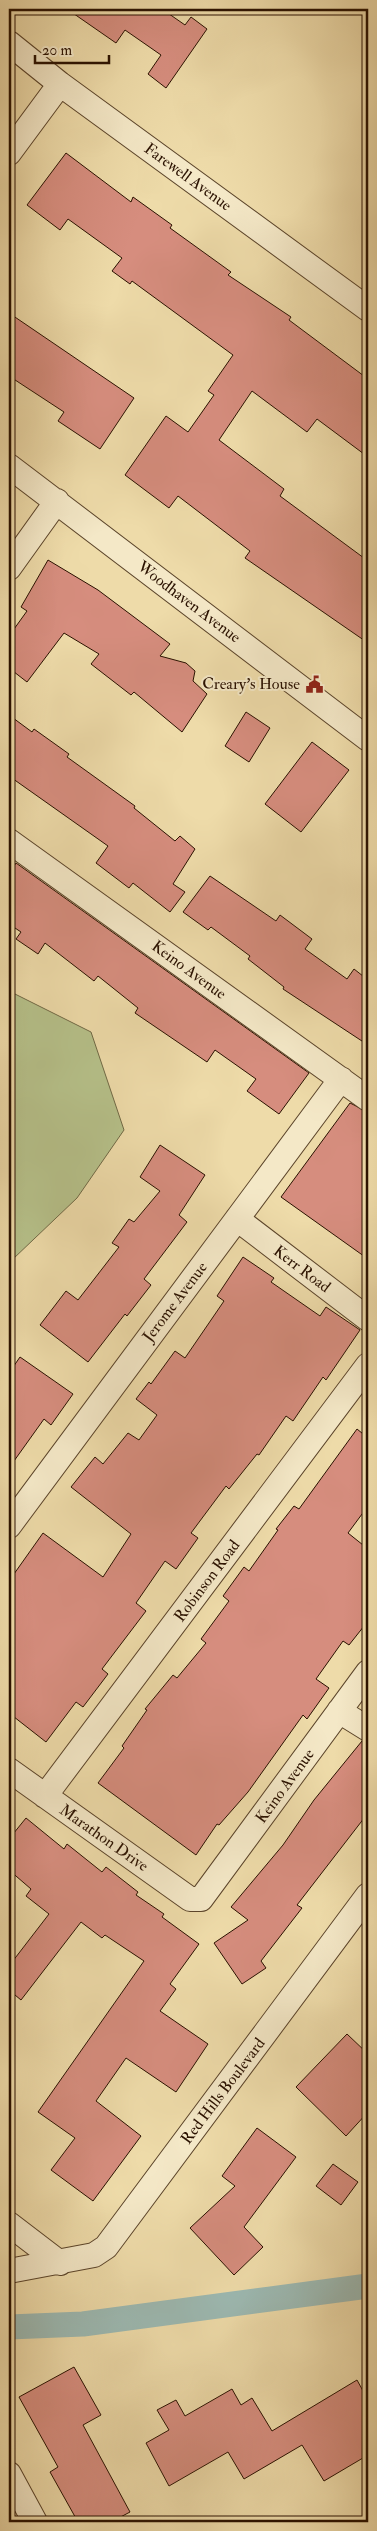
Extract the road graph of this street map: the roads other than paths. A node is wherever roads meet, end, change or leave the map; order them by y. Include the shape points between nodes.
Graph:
1 (9, 43) edge
2 (60, 84) junction
3 (9, 153) edge
4 (368, 309) edge
5 (9, 466) edge
6 (57, 501) junction
7 (9, 568) edge
8 (368, 739) edge
9 (9, 841) edge
10 (341, 1079) junction
11 (368, 1099) edge
12 (237, 1218) junction
13 (368, 1319) edge
14 (368, 1365) edge
15 (9, 1526) edge
16 (368, 1672) edge
17 (339, 1711) junction
18 (368, 1729) edge
19 (9, 1770) edge
20 (45, 1796) junction
21 (368, 1895) edge
22 (201, 1899) joint
23 (9, 2224) edge
24 (60, 2263) junction
25 (9, 2271) edge
26 (9, 2474) edge
27 (36, 2522) edge

1 - 2 street, Farewell Avenue
2 - 3 street
2 - 4 street, Farewell Avenue
5 - 6 street, Woodhaven Avenue
6 - 7 street
6 - 8 street, Woodhaven Avenue
9 - 10 street, Keino Avenue
10 - 11 street, Keino Avenue
10 - 12 street, Jerome Avenue
12 - 13 street, Kerr Road
12 - 15 street, Jerome Avenue
14 - 20 street, Robinson Road
16 - 17 street, Keino Avenue
17 - 18 street
17 - 22 street, Keino Avenue
19 - 20 street, Marathon Drive
20 - 22 street, Marathon Drive via 190,1899
21 - 24 street, Red Hills Boulevard via 106,2247 94,2255
23 - 24 street
24 - 25 street, Red Hills Boulevard
26 - 27 street

